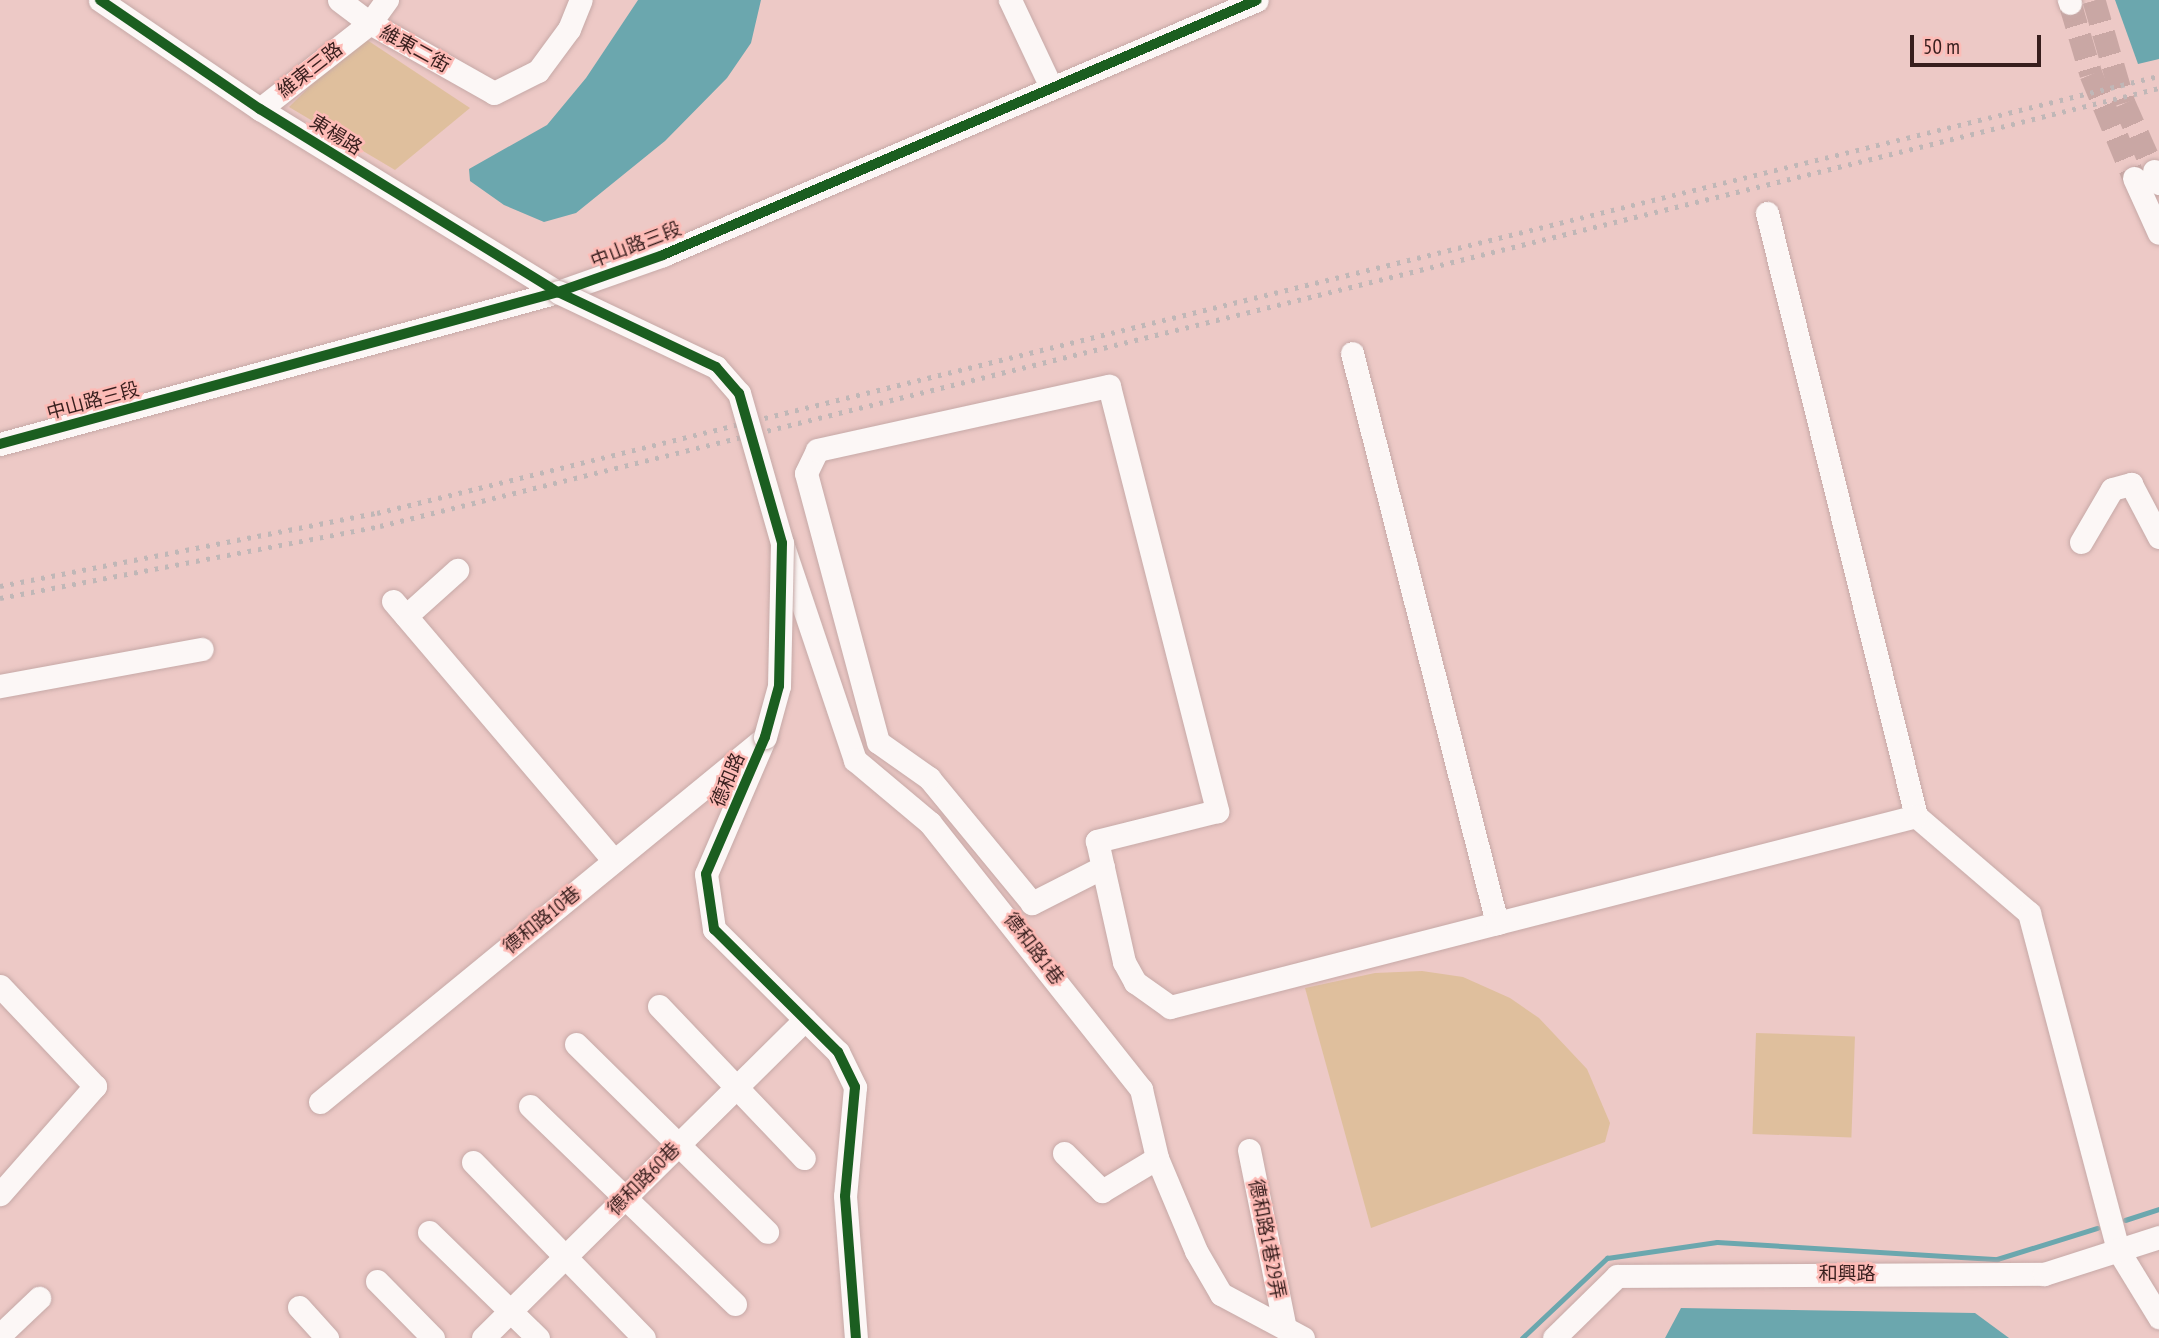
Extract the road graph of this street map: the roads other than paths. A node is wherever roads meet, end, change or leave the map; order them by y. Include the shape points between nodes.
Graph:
1 (100, 0) edge
2 (339, 0) edge
3 (387, 0) edge
4 (581, 0) edge
5 (1010, 0) edge
6 (1257, 0) edge
7 (370, 23) junction
8 (1050, 85) junction
9 (260, 109) junction
10 (2149, 177) tunnel mouth
11 (1767, 213) dead end
12 (2159, 233) edge
13 (558, 292) junction
14 (1352, 354) dead end
15 (0, 444) edge
16 (2159, 537) edge
17 (2081, 542) dead end
18 (782, 543) junction
19 (457, 570) dead end
20 (202, 649) dead end
21 (0, 686) edge
22 (765, 737) junction
23 (1916, 816) junction
24 (614, 861) junction
25 (1102, 867) junction
26 (1497, 923) junction
27 (0, 986) edge
28 (659, 1006) dead end
29 (805, 1019) junction
30 (576, 1044) dead end
31 (737, 1087) junction
32 (320, 1102) dead end
33 (530, 1106) dead end
34 (679, 1144) junction
35 (1249, 1150) dead end
36 (1064, 1153) dead end
37 (804, 1158) dead end
38 (1157, 1158) junction
39 (473, 1162) dead end
40 (0, 1194) edge
41 (622, 1200) junction
42 (429, 1232) dead end
43 (767, 1232) dead end
44 (2159, 1237) edge
45 (2118, 1250) junction
46 (566, 1256) junction
47 (377, 1281) dead end
48 (39, 1298) dead end
49 (735, 1304) dead end
50 (299, 1307) dead end
51 (510, 1311) junction
52 (2159, 1317) edge
53 (1294, 1333) edge
54 (0, 1335) edge
55 (327, 1338) edge
56 (433, 1338) edge
57 (483, 1338) edge
58 (538, 1338) edge
59 (644, 1338) edge
60 (856, 1338) edge
61 (1554, 1338) edge

1 - 9 street, 東楊路
2 - 7 street, 維東二街
3 - 7 street, 維東三路
4 - 7 street, 維東二街 via 569,29 538,71 494,93
5 - 8 street
6 - 8 street, 中山路三段
7 - 9 street, 維東三路
8 - 13 street, 中山路三段 via 663,255
9 - 13 street, 東楊路
10 - 12 street
11 - 23 street
13 - 15 street, 中山路三段
13 - 18 street, 德和路, bridge via 716,367 732,384 739,393
14 - 26 street
16 - 17 street via 2131,484 2112,489
18 - 22 street, 德和路, bridge via 779,686
18 - 38 street, 德和路1巷 via 855,760 930,823 1141,1089
19 - 24 street via 400,609
20 - 21 street
22 - 24 street, 德和路10巷
22 - 29 street, 德和路 via 706,874 713,929
23 - 26 street
23 - 45 street via 2029,913
24 - 32 street, 德和路10巷
25 - 25 street via 1097,841 1217,811 1109,386 817,450 806,473 878,742 929,778 1032,903
25 - 26 street via 1124,962 1135,982 1170,1007
27 - 40 street via 95,1086
28 - 31 street
29 - 31 street, 德和路60巷
29 - 60 street, 德和路 via 838,1052 855,1087 845,1196
30 - 34 street
31 - 34 street, 德和路60巷
31 - 37 street
33 - 41 street
34 - 41 street, 德和路60巷
34 - 43 street
35 - 53 street, 德和路1巷29弄
36 - 38 street via 1102,1191
38 - 53 street, 德和路1巷 via 1196,1251 1221,1294
39 - 46 street
41 - 46 street, 德和路60巷
41 - 49 street
42 - 51 street
44 - 45 street, 和興路
45 - 52 street
45 - 61 street, 和興路 via 2044,1274 1617,1276
46 - 51 street, 德和路60巷
46 - 59 street
47 - 56 street
48 - 54 street
50 - 55 street
51 - 57 street, 德和路60巷
51 - 58 street

